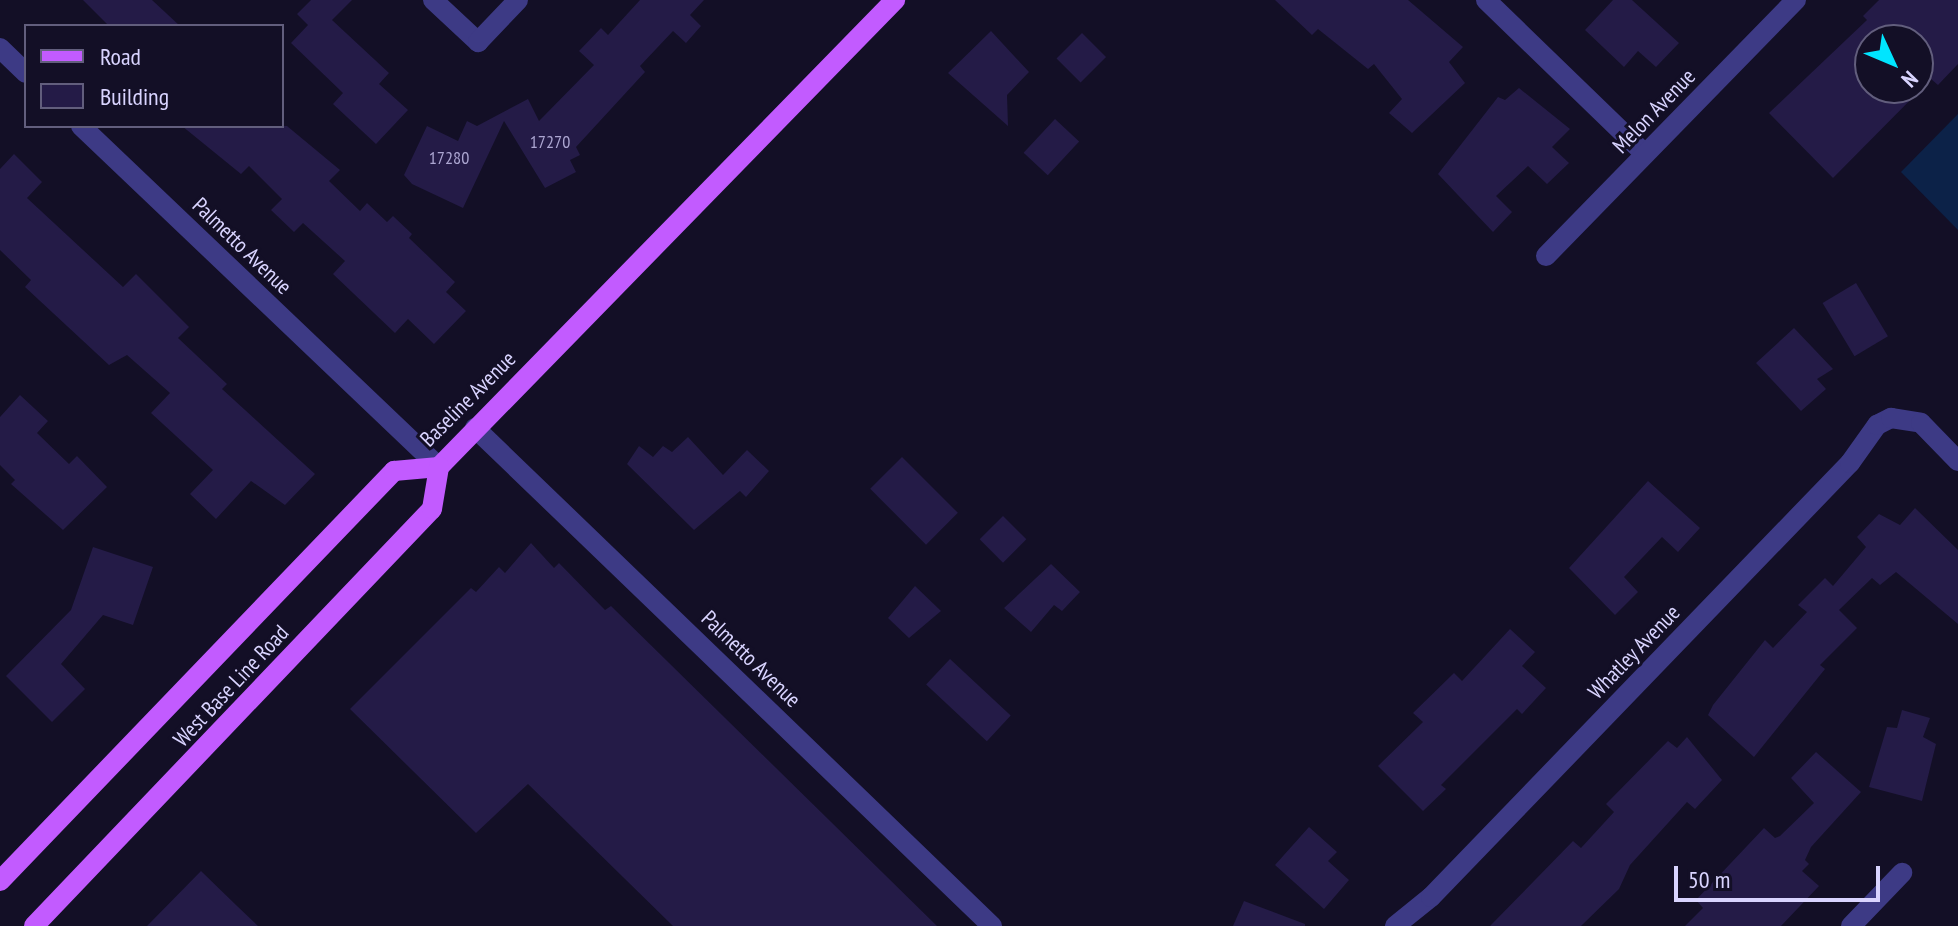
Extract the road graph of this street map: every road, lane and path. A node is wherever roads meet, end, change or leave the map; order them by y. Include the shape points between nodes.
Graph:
1 (433, 0) edge
2 (518, 0) edge
3 (895, 0) edge
4 (1486, 0) edge
5 (1796, 0) edge
6 (0, 48) edge
7 (24, 71) edge
8 (83, 128) edge
9 (1645, 154) junction
10 (1546, 256) dead end
11 (475, 428) junction
12 (1958, 461) edge
13 (439, 467) junction
14 (1902, 873) dead end
15 (0, 881) edge
16 (1400, 922) edge
17 (34, 926) edge
18 (992, 926) edge
19 (1851, 926) edge

1 - 2 street via 478,42
3 - 11 main road, Baseline Avenue
4 - 9 street
5 - 9 street, Melon Avenue
6 - 7 street
8 - 13 street, Palmetto Avenue
9 - 10 street, Melon Avenue
11 - 13 main road, Baseline Avenue
11 - 18 street, Palmetto Avenue
12 - 16 street, Whatley Avenue via 1921,423 1891,418 1877,425 1850,463
13 - 15 main road, Baseline Avenue via 394,471
13 - 17 main road, West Base Line Road via 432,509
14 - 19 street

